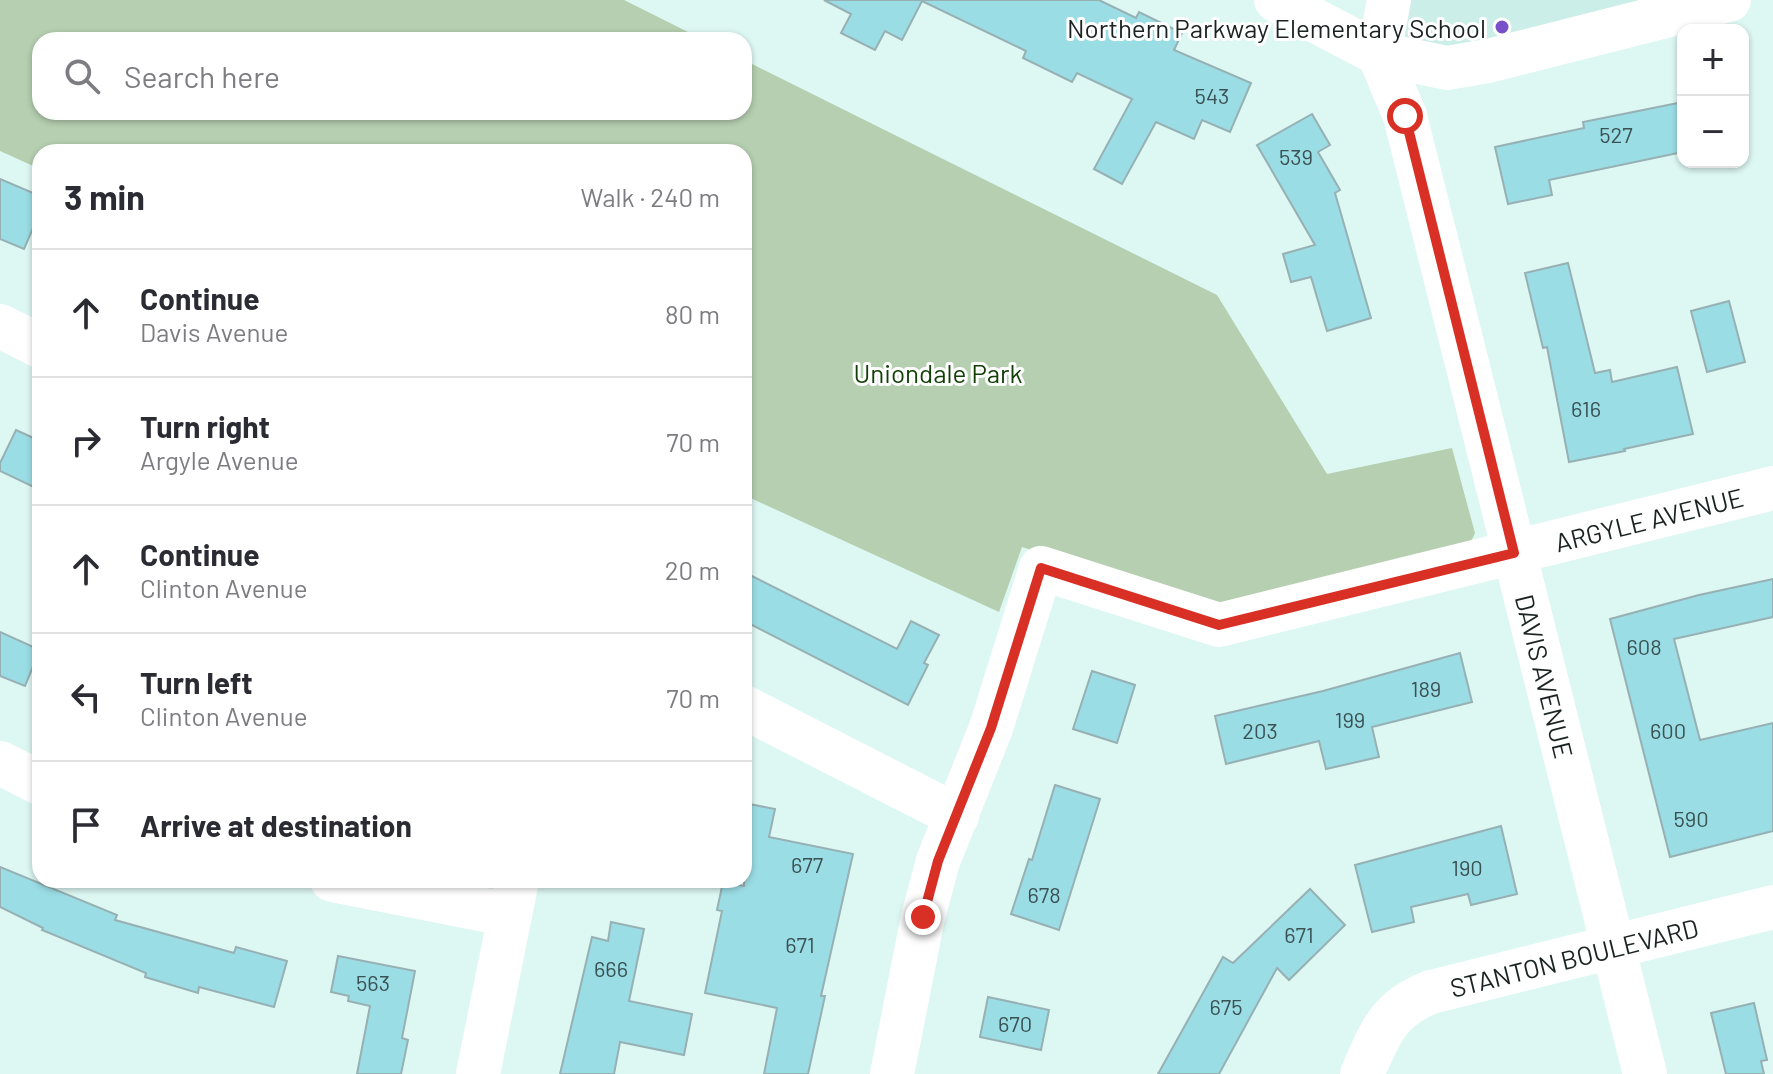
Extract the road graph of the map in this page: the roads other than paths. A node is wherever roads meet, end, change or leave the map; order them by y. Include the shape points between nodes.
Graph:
1 (1276, 0) edge
2 (1389, 0) edge
3 (1729, 0) edge
4 (1379, 54) junction
5 (0, 326) edge
6 (32, 342) edge
7 (1773, 488) edge
8 (1514, 553) junction
9 (752, 711) edge
10 (0, 763) edge
11 (32, 779) edge
12 (957, 816) junction
13 (412, 888) edge
14 (513, 898) edge
15 (1773, 907) edge
16 (1613, 947) junction
17 (478, 1074) edge
18 (892, 1074) edge
19 (1362, 1074) edge
20 (1645, 1074) edge

1 - 4 street
2 - 4 street
3 - 4 street via 1447,68
4 - 8 street, DAVIS AVENUE via 1405,116
5 - 6 street
7 - 8 street, ARGYLE AVENUE
8 - 12 street, ARGYLE AVENUE via 1219,625 1041,568
8 - 16 street, DAVIS AVENUE
9 - 12 street
10 - 11 street
12 - 18 street via 923,917
13 - 14 street
14 - 17 street
15 - 16 street, STANTON BOULEVARD
16 - 19 street, STANTON BOULEVARD via 1413,1000 1384,1025
16 - 20 street, DAVIS AVENUE

